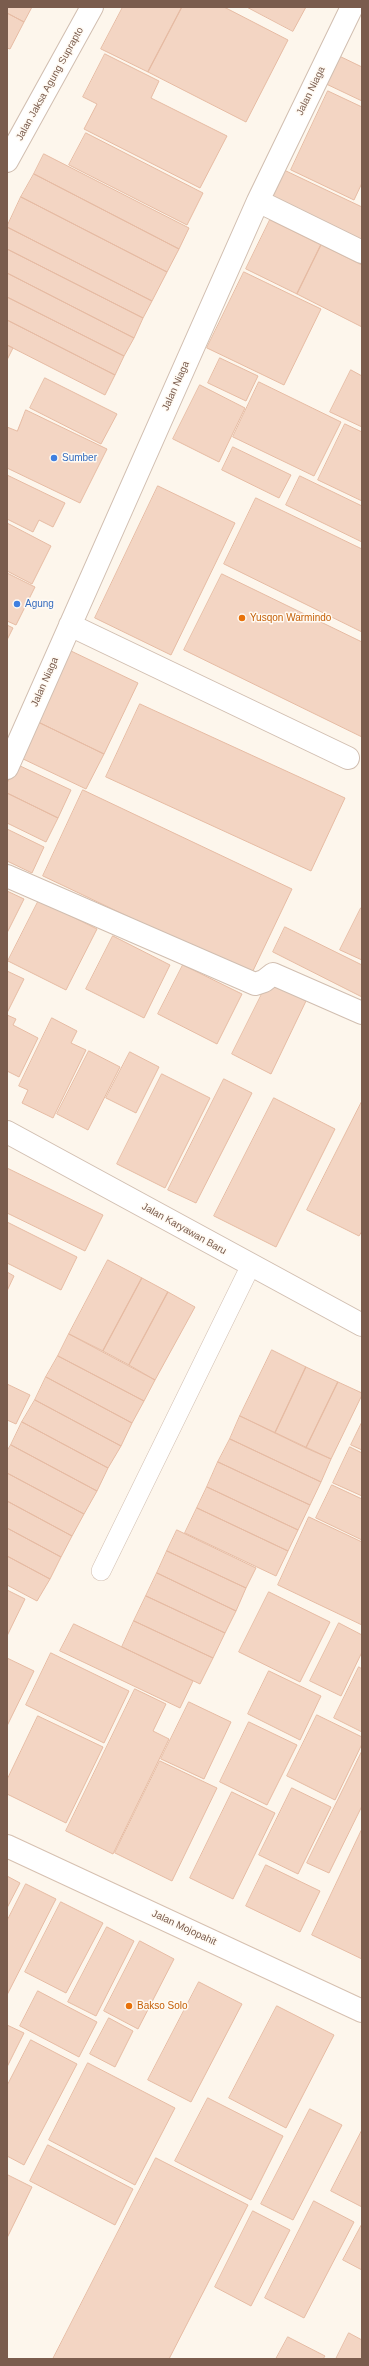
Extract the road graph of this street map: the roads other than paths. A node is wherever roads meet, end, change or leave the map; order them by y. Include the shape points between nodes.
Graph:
1 (92, 7) edge
2 (352, 7) edge
3 (7, 161) edge
4 (258, 201) junction
5 (362, 252) edge
6 (70, 625) junction
7 (348, 758) dead end
8 (7, 768) edge
9 (7, 876) edge
10 (362, 1013) edge
11 (7, 1132) edge
12 (251, 1265) junction
13 (362, 1325) edge
14 (101, 1572) dead end
15 (7, 1846) edge
16 (362, 2011) edge

1 - 3 street, Jalan Jaksa Agung Suprapto
2 - 4 street, Jalan Niaga
4 - 5 street
4 - 6 street, Jalan Niaga
6 - 7 street
6 - 8 street, Jalan Niaga
9 - 10 street via 255,984 273,974
11 - 12 street, Jalan Karyawan Baru
12 - 13 street, Jalan Karyawan Baru
12 - 14 lane
15 - 16 street, Jalan Mojopahit

